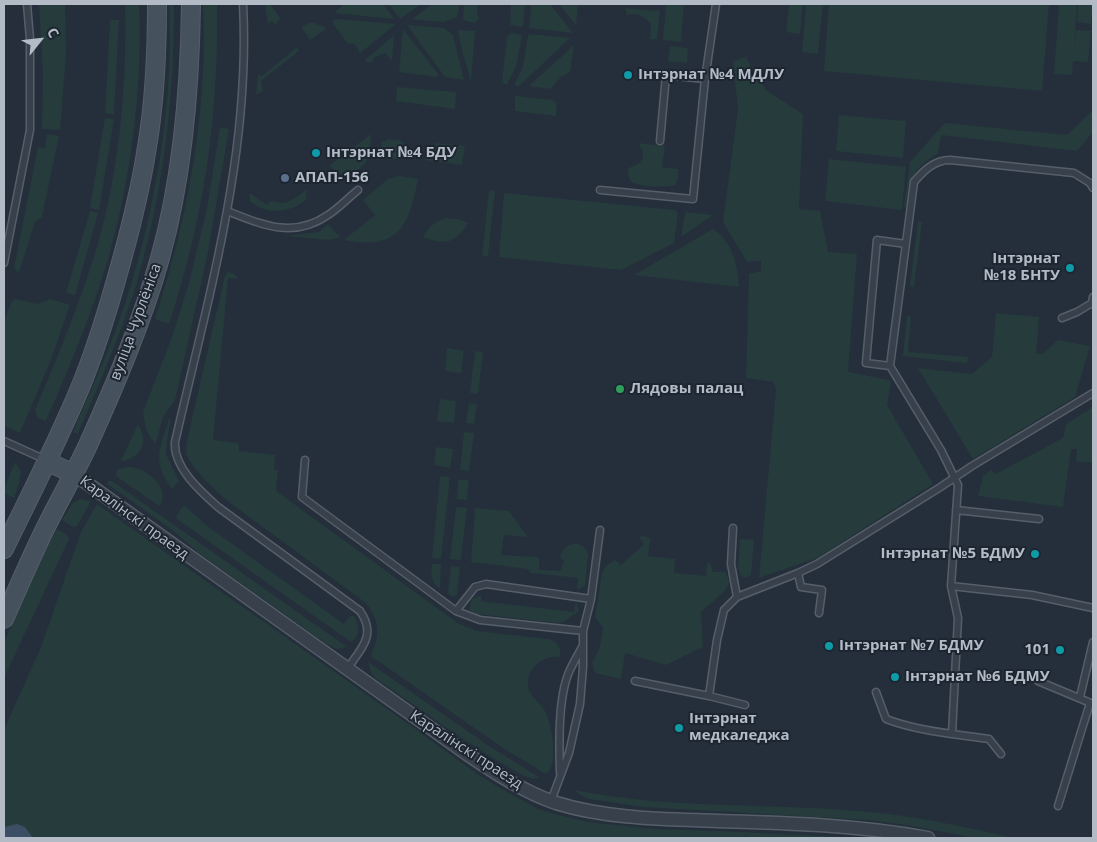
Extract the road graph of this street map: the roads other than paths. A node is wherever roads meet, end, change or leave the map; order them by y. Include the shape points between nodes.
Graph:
1 (27, 4) edge
2 (157, 4) edge
3 (190, 4) edge
4 (243, 4) edge
5 (716, 4) edge
6 (705, 79) junction
7 (660, 142) dead end
8 (1093, 188) edge
9 (358, 190) dead end
10 (600, 190) dead end
11 (227, 211) junction
12 (906, 244) junction
13 (4, 263) edge
14 (1093, 298) edge
15 (1062, 318) dead end
16 (890, 366) junction
17 (1093, 393) edge
18 (4, 441) edge
19 (305, 460) dead end
20 (46, 461) junction
21 (74, 474) junction
22 (954, 477) junction
23 (956, 510) junction
24 (1039, 519) dead end
25 (734, 528) dead end
26 (600, 530) dead end
27 (4, 549) edge
28 (798, 573) junction
29 (951, 586) junction
30 (737, 597) junction
31 (591, 599) junction
32 (1093, 608) edge
33 (456, 611) junction
34 (819, 613) dead end
35 (4, 619) edge
36 (583, 631) junction
37 (1093, 642) edge
38 (583, 646) junction
39 (347, 669) junction
40 (635, 681) dead end
41 (1038, 681) dead end
42 (876, 692) dead end
43 (709, 696) junction
44 (1080, 698) junction
45 (745, 704) dead end
46 (1092, 704) edge
47 (952, 734) junction
48 (1001, 754) dead end
49 (561, 776) junction
50 (552, 801) junction
51 (1058, 806) dead end
52 (928, 838) edge

1 - 13 lane via 30,130
2 - 20 main road, вуліца Чурлёніса via 157,50 148,146 137,199 104,319 80,386
3 - 21 main road, вуліца Чурлёніса via 186,119 176,189 160,258 133,338
4 - 11 lane via 245,41 240,126
5 - 6 lane
6 - 7 lane via 666,75
6 - 10 lane via 693,199
8 - 12 lane via 1074,173 941,160 914,182
9 - 11 lane via 329,215 312,225 295,228 274,228
11 - 39 lane via 176,442 176,455 185,471 214,504 360,611 367,624 367,637
12 - 16 lane
12 - 16 lane via 877,240 866,363
14 - 15 lane via 1092,303
16 - 22 lane
17 - 22 lane
18 - 20 lane
19 - 33 lane via 302,497
20 - 21 main road
20 - 27 main road, вуліца Чурлёніса
21 - 35 main road, вуліца Чурлёніса
21 - 39 street, Каралінскі праезд
22 - 23 lane via 958,485
22 - 28 lane
23 - 24 lane
23 - 29 lane
25 - 30 lane via 731,564
26 - 31 lane
28 - 30 lane
28 - 34 lane via 801,587 822,590
29 - 32 lane via 1032,595
29 - 47 lane via 958,618
30 - 43 lane via 724,610
31 - 33 lane via 486,584 476,587
31 - 36 lane
33 - 36 lane via 480,620
36 - 38 lane
37 - 44 lane
38 - 49 lane via 580,704
38 - 49 lane via 569,672 562,699
39 - 50 street, Каралінскі праезд via 486,767
40 - 43 lane
41 - 44 lane
42 - 47 lane via 886,719
43 - 45 lane
44 - 46 lane
46 - 51 lane
47 - 48 lane via 989,739
49 - 50 lane
50 - 52 street, Каралінскі праезд via 588,810 656,819 842,827

